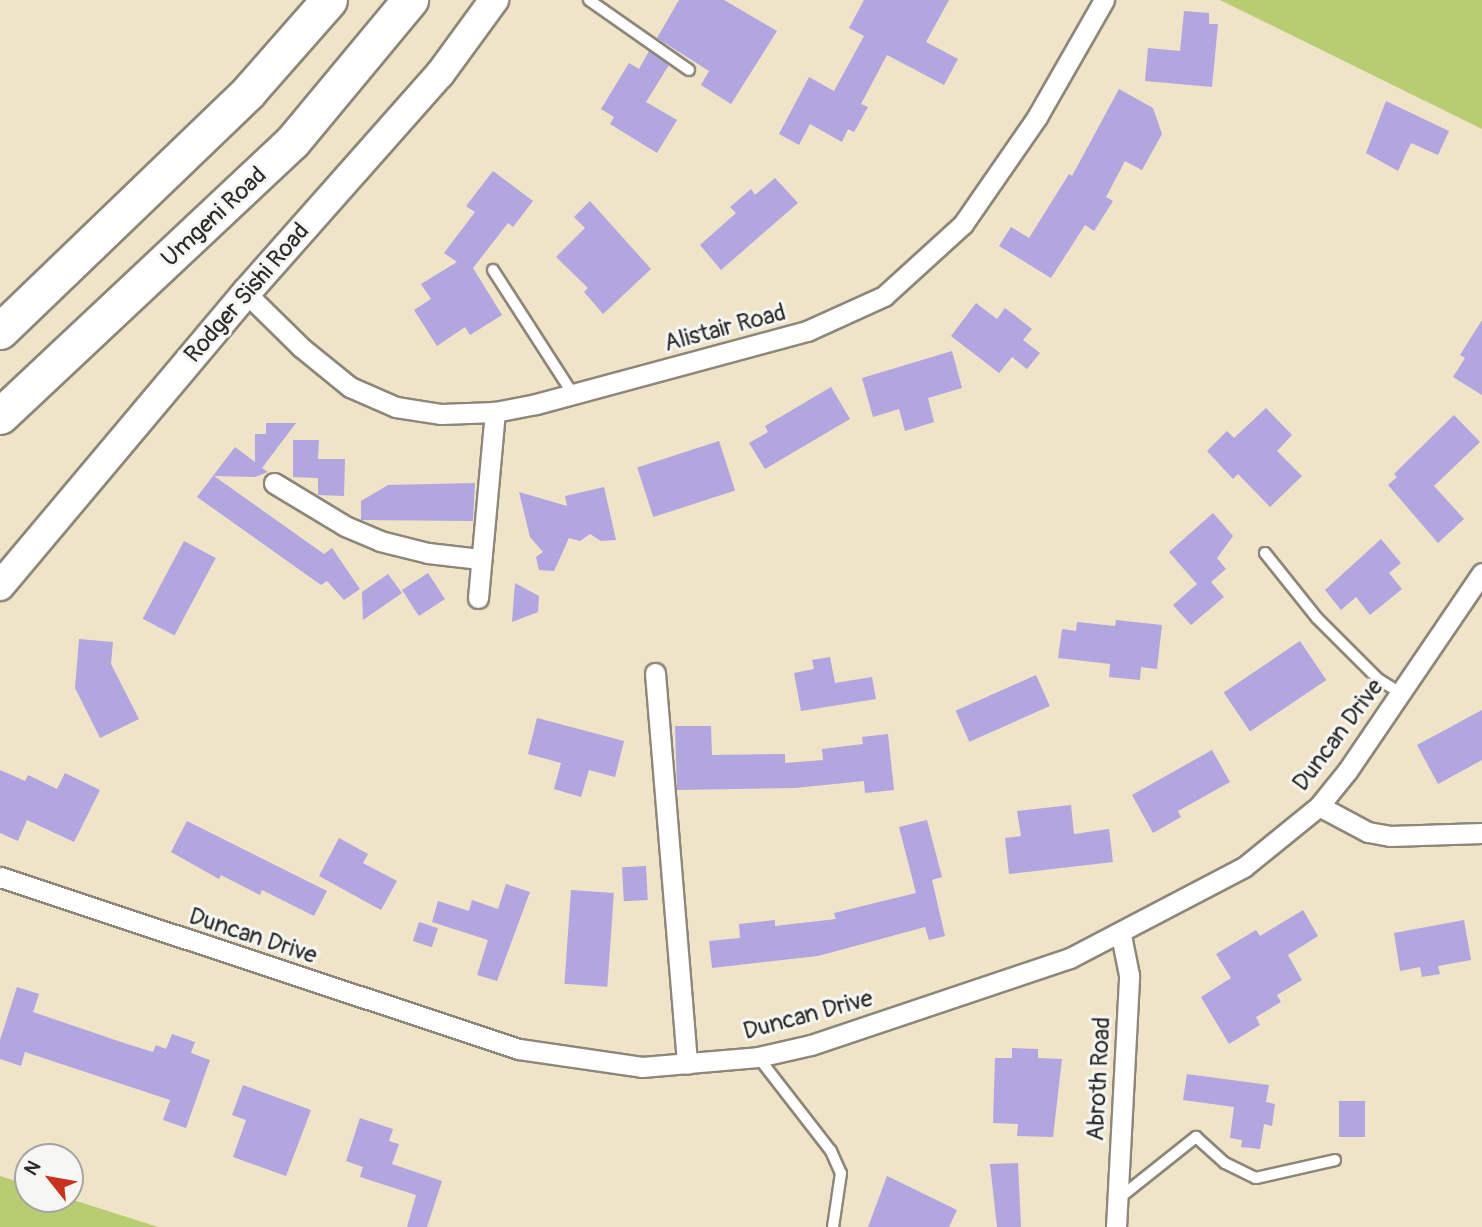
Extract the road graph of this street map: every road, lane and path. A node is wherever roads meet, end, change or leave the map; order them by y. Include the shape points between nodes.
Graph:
1 (329, 0) edge
2 (410, 0) edge
3 (494, 0) edge
4 (589, 0) edge
5 (1104, 0) edge
6 (689, 70) dead end
7 (493, 270) dead end
8 (246, 293) junction
9 (0, 331) edge
10 (73, 347) junction
11 (573, 394) junction
12 (495, 412) junction
13 (0, 416) edge
14 (0, 424) edge
15 (274, 483) dead end
16 (1265, 553) dead end
17 (480, 559) junction
18 (1482, 573) edge
19 (0, 586) edge
20 (478, 598) dead end
21 (655, 673) dead end
22 (1400, 693) junction
23 (1319, 806) junction
24 (1482, 833) edge
25 (0, 877) edge
26 (1121, 935) junction
27 (758, 1057) junction
28 (687, 1064) junction
29 (1335, 1160) dead end
30 (1118, 1200) junction
31 (834, 1227) edge
32 (1116, 1227) edge

1 - 9 highway via 249,92
2 - 10 highway, Umgeni Road via 292,142
3 - 8 street, Rodger Sishi Road via 440,74
4 - 6 lane
5 - 11 street, Alistair Road via 989,190 936,253 884,296 807,331
7 - 11 lane
8 - 12 street, Alistair Road via 328,371 372,398 429,412
8 - 19 street, Rodger Sishi Road
10 - 13 highway, Umgeni Road
10 - 14 highway
11 - 12 street, Alistair Road
12 - 17 street
15 - 17 street via 334,521 380,541
16 - 22 lane via 1317,618 1378,679
17 - 20 street
18 - 22 street, Duncan Drive
21 - 28 street
22 - 23 street, Duncan Drive
23 - 24 street via 1368,832
23 - 26 street, Duncan Drive via 1244,867
25 - 28 street, Duncan Drive via 519,1049 597,1063
26 - 27 street, Duncan Drive via 1028,975 811,1045
26 - 30 street, Abroth Road via 1129,975
27 - 28 street, Duncan Drive
27 - 31 lane via 831,1151 841,1173
29 - 30 lane via 1256,1178 1225,1163 1196,1137
30 - 32 street, Abroth Road

